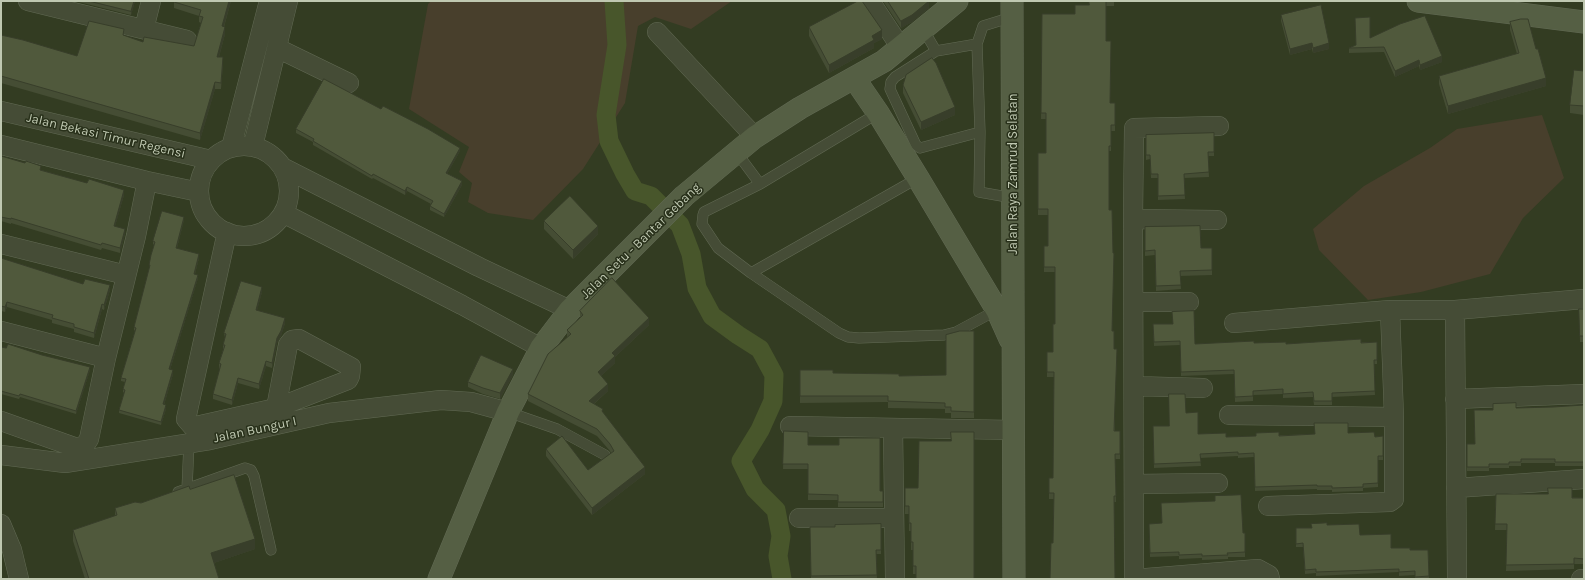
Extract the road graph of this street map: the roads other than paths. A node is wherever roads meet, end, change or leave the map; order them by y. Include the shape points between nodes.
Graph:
1 (28, 1) edge
2 (151, 1) edge
3 (269, 1) edge
4 (288, 1) edge
5 (870, 1) edge
6 (1418, 1) edge
7 (1445, 3) edge
8 (59, 5) edge
9 (945, 5) edge
10 (1012, 9) edge
11 (1584, 22) edge
12 (923, 29) junction
13 (144, 30) junction
14 (657, 32) dead end
15 (187, 40) dead end
16 (977, 44) junction
17 (277, 48) junction
18 (901, 48) junction
19 (936, 51) junction
20 (854, 78) junction
21 (349, 83) dead end
22 (1, 111) edge
23 (878, 113) junction
24 (1219, 126) dead end
25 (980, 132) junction
26 (755, 137) junction
27 (1, 145) edge
28 (253, 146) junction
29 (231, 148) junction
30 (737, 153) junction
31 (211, 160) junction
32 (284, 168) junction
33 (918, 178) junction
34 (147, 181) junction
35 (760, 184) junction
36 (199, 192) junction
37 (1013, 198) junction
38 (283, 213) junction
39 (1133, 219) junction
40 (1217, 220) dead end
41 (227, 232) junction
42 (1, 244) edge
43 (751, 273) junction
44 (126, 275) junction
45 (1584, 300) edge
46 (1134, 302) junction
47 (1190, 302) dead end
48 (570, 310) junction
49 (997, 310) junction
50 (1390, 310) junction
51 (1454, 310) junction
52 (1234, 323) dead end
53 (1, 331) edge
54 (542, 348) junction
55 (1013, 348) junction
56 (106, 358) junction
57 (1134, 386) junction
58 (1203, 388) dead end
59 (1584, 394) edge
60 (1455, 399) junction
61 (276, 408) dead end
62 (508, 412) junction
63 (1230, 415) dead end
64 (1394, 417) junction
65 (1, 421) edge
66 (790, 426) dead end
67 (893, 428) junction
68 (1014, 430) junction
69 (189, 443) junction
70 (1, 455) edge
71 (606, 455) edge
72 (1584, 479) edge
73 (1218, 483) dead end
74 (1134, 484) junction
75 (1456, 488) junction
76 (187, 489) junction
77 (167, 497) edge
78 (1268, 506) dead end
79 (799, 518) dead end
80 (894, 518) junction
81 (1, 524) edge
82 (271, 550) dead end
83 (19, 579) edge
84 (439, 579) edge
85 (895, 579) edge
86 (1014, 579) edge
87 (1270, 579) edge
88 (1457, 579) edge

1 - 8 street
2 - 13 street
3 - 29 street
4 - 17 street
5 - 18 street
6 - 7 main road
7 - 11 main road
8 - 13 street
9 - 12 main road, Jalan Setu - Bantar Gebang
10 - 16 lane via 983,26
10 - 37 main road, Jalan Raya Zamrud Selatan
12 - 18 main road, Jalan Setu - Bantar Gebang
12 - 19 lane
13 - 15 street
14 - 26 street
16 - 19 lane
16 - 25 lane
17 - 21 street
17 - 28 street
18 - 20 main road, Jalan Setu - Bantar Gebang
19 - 25 lane via 891,82 890,89 916,145 920,148 927,147
20 - 23 main road, Jalan Raya Zamrud Selatan
20 - 26 main road, Jalan Setu - Bantar Gebang
22 - 31 street, Jalan Bekasi Timur Regensi
23 - 33 main road, Jalan Raya Zamrud Selatan
23 - 35 lane
24 - 39 street via 1134,128
25 - 37 lane via 979,192
26 - 30 main road, Jalan Setu - Bantar Gebang
27 - 34 street
28 - 29 street
28 - 32 street via 276,158
29 - 31 street
30 - 35 lane
30 - 48 main road, Jalan Setu - Bantar Gebang via 684,196
31 - 36 street via 204,170
32 - 38 street via 289,197
32 - 48 street
33 - 43 lane
33 - 49 main road, Jalan Raya Zamrud Selatan
34 - 36 street
34 - 44 street
35 - 43 lane via 704,212 702,218 702,224 718,248
36 - 41 street via 201,205 207,216 216,226
37 - 55 main road, Jalan Raya Zamrud Selatan
38 - 41 street via 266,230 253,235
38 - 54 street
39 - 40 street
39 - 46 street
41 - 61 street via 186,419 192,426 196,426
42 - 44 street
43 - 49 lane via 848,337 956,332
44 - 56 street
45 - 51 street
46 - 47 street
46 - 57 street
48 - 54 main road, Jalan Setu - Bantar Gebang
49 - 55 main road, Jalan Raya Zamrud Selatan
50 - 51 street
50 - 52 street
50 - 64 street
51 - 60 street
53 - 56 street
54 - 62 main road, Jalan Setu - Bantar Gebang
55 - 68 main road, Jalan Raya Zamrud Selatan
56 - 65 street via 89,439 85,445 77,448
57 - 58 street
57 - 74 street
59 - 60 street
60 - 75 street
62 - 69 street, Jalan Bungur I via 471,402 441,400 329,413
62 - 71 lane via 557,429
62 - 84 main road, Jalan Setu - Bantar Gebang
63 - 64 street
64 - 78 street via 1393,501
66 - 67 street
67 - 68 street
67 - 80 street
68 - 86 main road, Jalan Raya Zamrud Selatan
69 - 70 street, Jalan Bungur I via 65,463
69 - 76 lane
72 - 75 street
73 - 74 street
74 - 87 street via 1134,579 1258,569 1269,575
75 - 88 street
76 - 77 lane
76 - 82 lane via 245,468 250,470 254,476
79 - 80 street
80 - 85 street
81 - 83 street via 12,550

